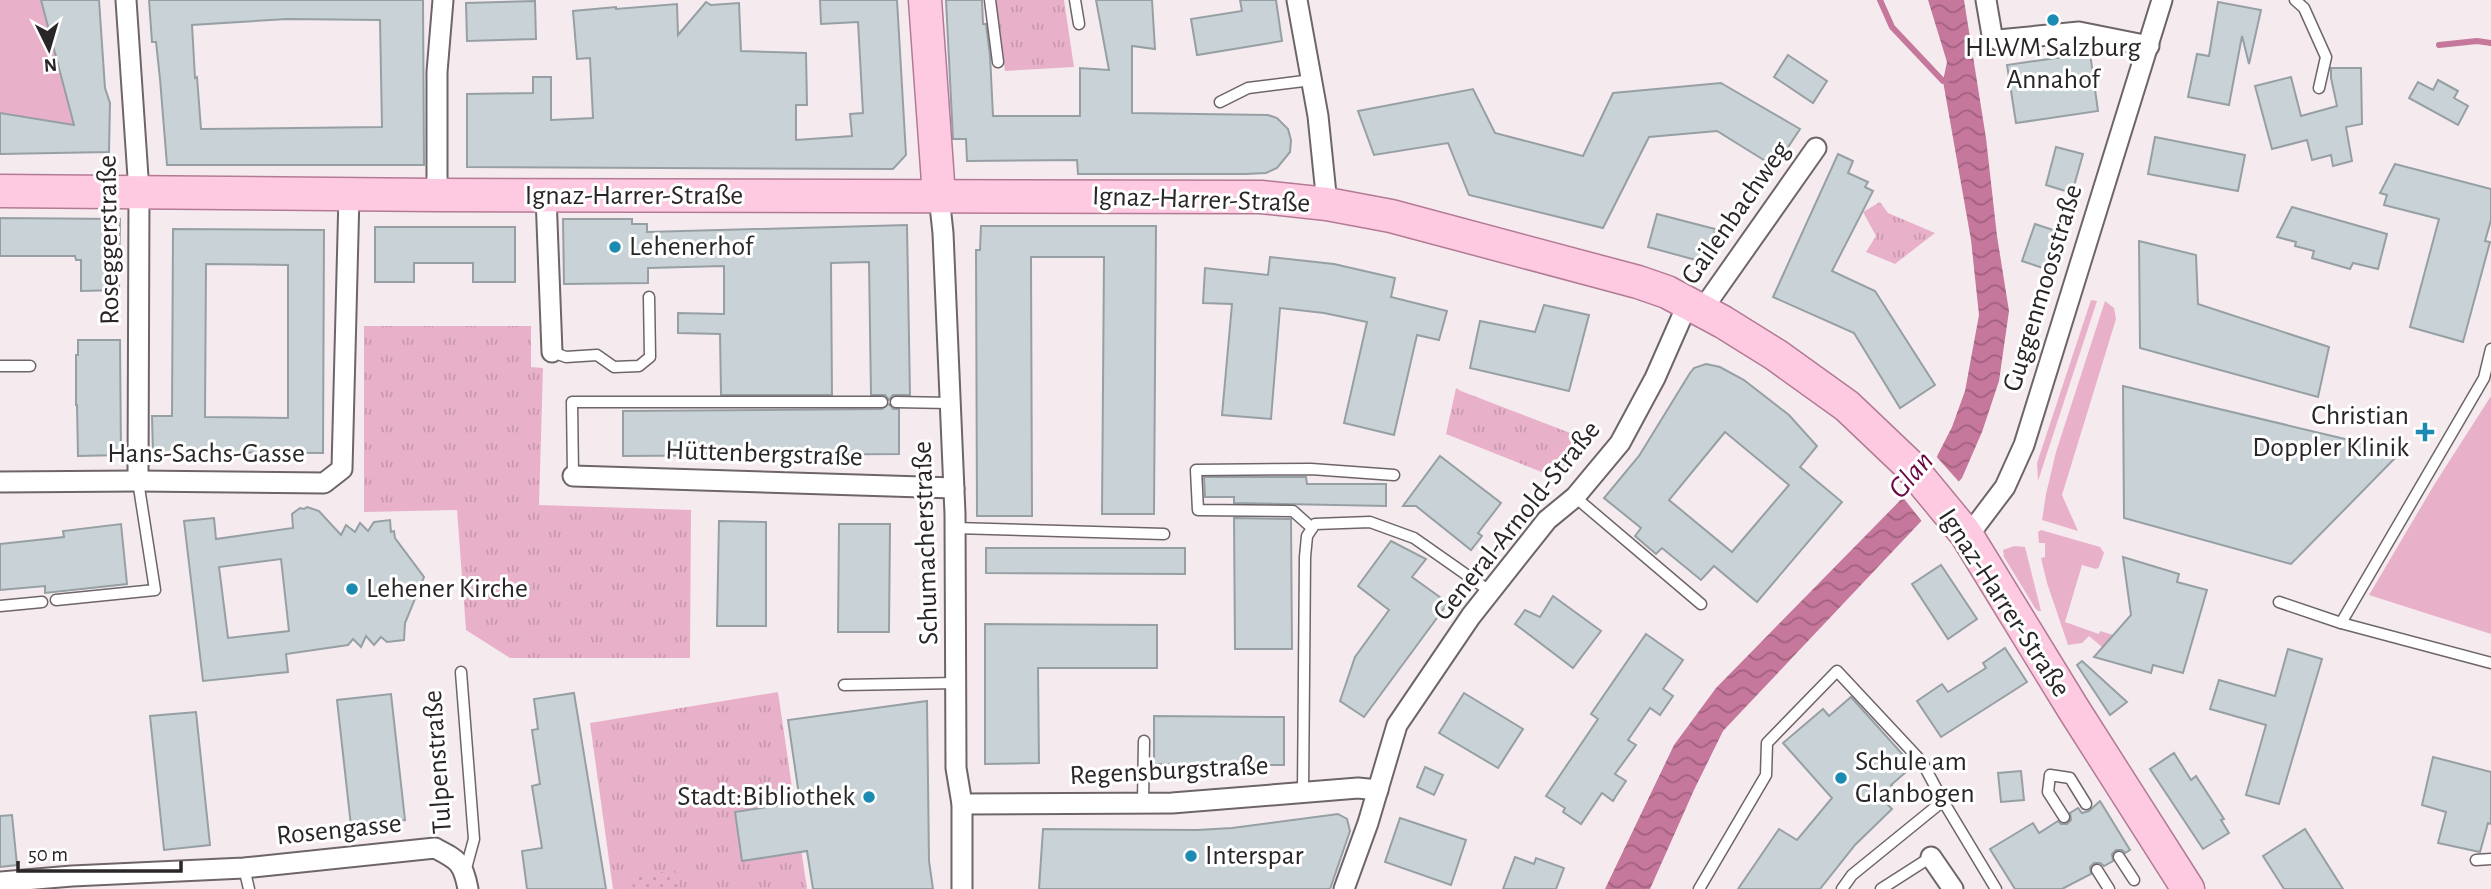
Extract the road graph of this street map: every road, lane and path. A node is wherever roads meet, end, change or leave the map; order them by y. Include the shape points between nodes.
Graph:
1 (126, 0) edge
2 (443, 0) edge
3 (925, 0) edge
4 (990, 0) edge
5 (1074, 0) edge
6 (1297, 0) edge
7 (1986, 0) edge
8 (2162, 0) edge
9 (2295, 0) edge
10 (1079, 24) dead end
11 (2149, 46) junction
12 (998, 62) dead end
13 (1312, 80) junction
14 (2319, 88) dead end
15 (1220, 102) dead end
16 (1816, 148) dead end
17 (0, 191) edge
18 (139, 192) junction
19 (349, 195) junction
20 (437, 195) junction
21 (547, 196) junction
22 (939, 196) junction
23 (1327, 204) junction
24 (649, 298) dead end
25 (1695, 307) junction
26 (2491, 349) edge
27 (552, 352) joint
28 (0, 366) edge
29 (30, 366) dead end
30 (882, 402) dead end
31 (896, 402) dead end
32 (949, 403) junction
33 (1394, 475) dead end
34 (573, 476) joint
35 (138, 481) junction
36 (0, 482) edge
37 (954, 488) junction
38 (1576, 497) junction
39 (1959, 526) junction
40 (955, 528) junction
41 (1312, 528) junction
42 (1164, 534) dead end
43 (1490, 592) junction
44 (57, 600) dead end
45 (43, 602) dead end
46 (2279, 602) dead end
47 (1701, 604) dead end
48 (0, 606) edge
49 (2342, 622) junction
50 (2491, 663) edge
51 (461, 672) dead end
52 (957, 684) junction
53 (844, 685) dead end
54 (1144, 741) dead end
55 (1378, 790) junction
56 (1303, 792) junction
57 (1943, 801) junction
58 (1143, 803) junction
59 (962, 804) junction
60 (2086, 804) dead end
61 (2064, 817) dead end
62 (1931, 857) joint
63 (2119, 857) dead end
64 (2491, 859) edge
65 (2476, 860) dead end
66 (244, 868) junction
67 (2097, 870) dead end
68 (2134, 880) dead end
69 (130, 881) edge
70 (466, 881) edge
71 (0, 882) edge
72 (249, 889) edge
73 (962, 889) edge
74 (1344, 889) edge
75 (1699, 889) edge
76 (1842, 889) edge
77 (1881, 889) edge
78 (1953, 889) edge
79 (1996, 889) edge
80 (2109, 889) edge
81 (2188, 889) edge

1 - 18 street, Roseggerstraße
2 - 20 street via 437,72
3 - 22 main road
4 - 12 lane
5 - 10 lane
6 - 13 street
7 - 11 street via 1992,35 1998,40 2079,32
8 - 11 street, Guggenmoosstraße
9 - 14 lane via 2304,8 2326,57
11 - 39 street, Guggenmoosstraße via 2024,444 2005,488
13 - 15 lane via 1248,88
13 - 23 street
16 - 25 street, Gailenbachweg
17 - 18 main road, Ignaz-Harrer-Straße
18 - 19 main road, Ignaz-Harrer-Straße
18 - 35 street, Roseggerstraße
19 - 20 main road, Ignaz-Harrer-Straße
19 - 35 street, Hans-Sachs-Gasse via 342,468 324,483
20 - 21 main road, Ignaz-Harrer-Straße
21 - 22 main road, Ignaz-Harrer-Straße
21 - 27 street
22 - 23 main road, Ignaz-Harrer-Straße via 1261,197
22 - 32 street, Schumacherstraße
23 - 25 main road, Ignaz-Harrer-Straße via 1391,216 1591,269 1648,285
24 - 27 lane via 650,357 639,366 614,367 597,355 566,357
25 - 38 street, General-Arnold-Straße via 1620,443
25 - 39 main road, Ignaz-Harrer-Straße via 1776,355 1847,406 1909,465
26 - 49 lane via 2483,378
28 - 29 lane
30 - 34 lane via 572,402
31 - 32 lane
32 - 37 street, Schumacherstraße
33 - 41 lane via 1311,468 1196,470 1198,510 1293,511
34 - 37 street, Hüttenbergstraße
35 - 36 street, Hans-Sachs-Gasse
35 - 44 lane via 155,590
37 - 40 street, Schumacherstraße
38 - 43 street, General-Arnold-Straße via 1547,520
38 - 47 lane
39 - 81 main road, Ignaz-Harrer-Straße
40 - 42 lane
40 - 52 street, Schumacherstraße
41 - 43 lane via 1315,524 1370,522 1414,538
41 - 56 lane via 1305,557
43 - 55 street, General-Arnold-Straße via 1397,725
45 - 48 lane
46 - 49 lane
49 - 50 lane
51 - 70 lane, Tulpenstraße via 474,839
52 - 53 lane
52 - 59 street, Schumacherstraße via 956,768
54 - 58 lane
55 - 56 street, Regensburgstraße
55 - 74 street, General-Arnold-Straße
56 - 58 street, Regensburgstraße
57 - 75 lane via 1922,762 1837,671 1767,743 1766,775
57 - 76 lane via 1852,875
57 - 79 lane
58 - 59 street, Regensburgstraße
59 - 73 street, Schumacherstraße
60 - 61 lane via 2070,778 2050,775 2048,792
62 - 77 lane
62 - 78 street
63 - 68 lane
64 - 65 lane
66 - 69 street, Rosengasse
66 - 70 street, Rosengasse via 435,848 458,860
66 - 72 lane
67 - 80 lane
69 - 71 street, Rosengasse

